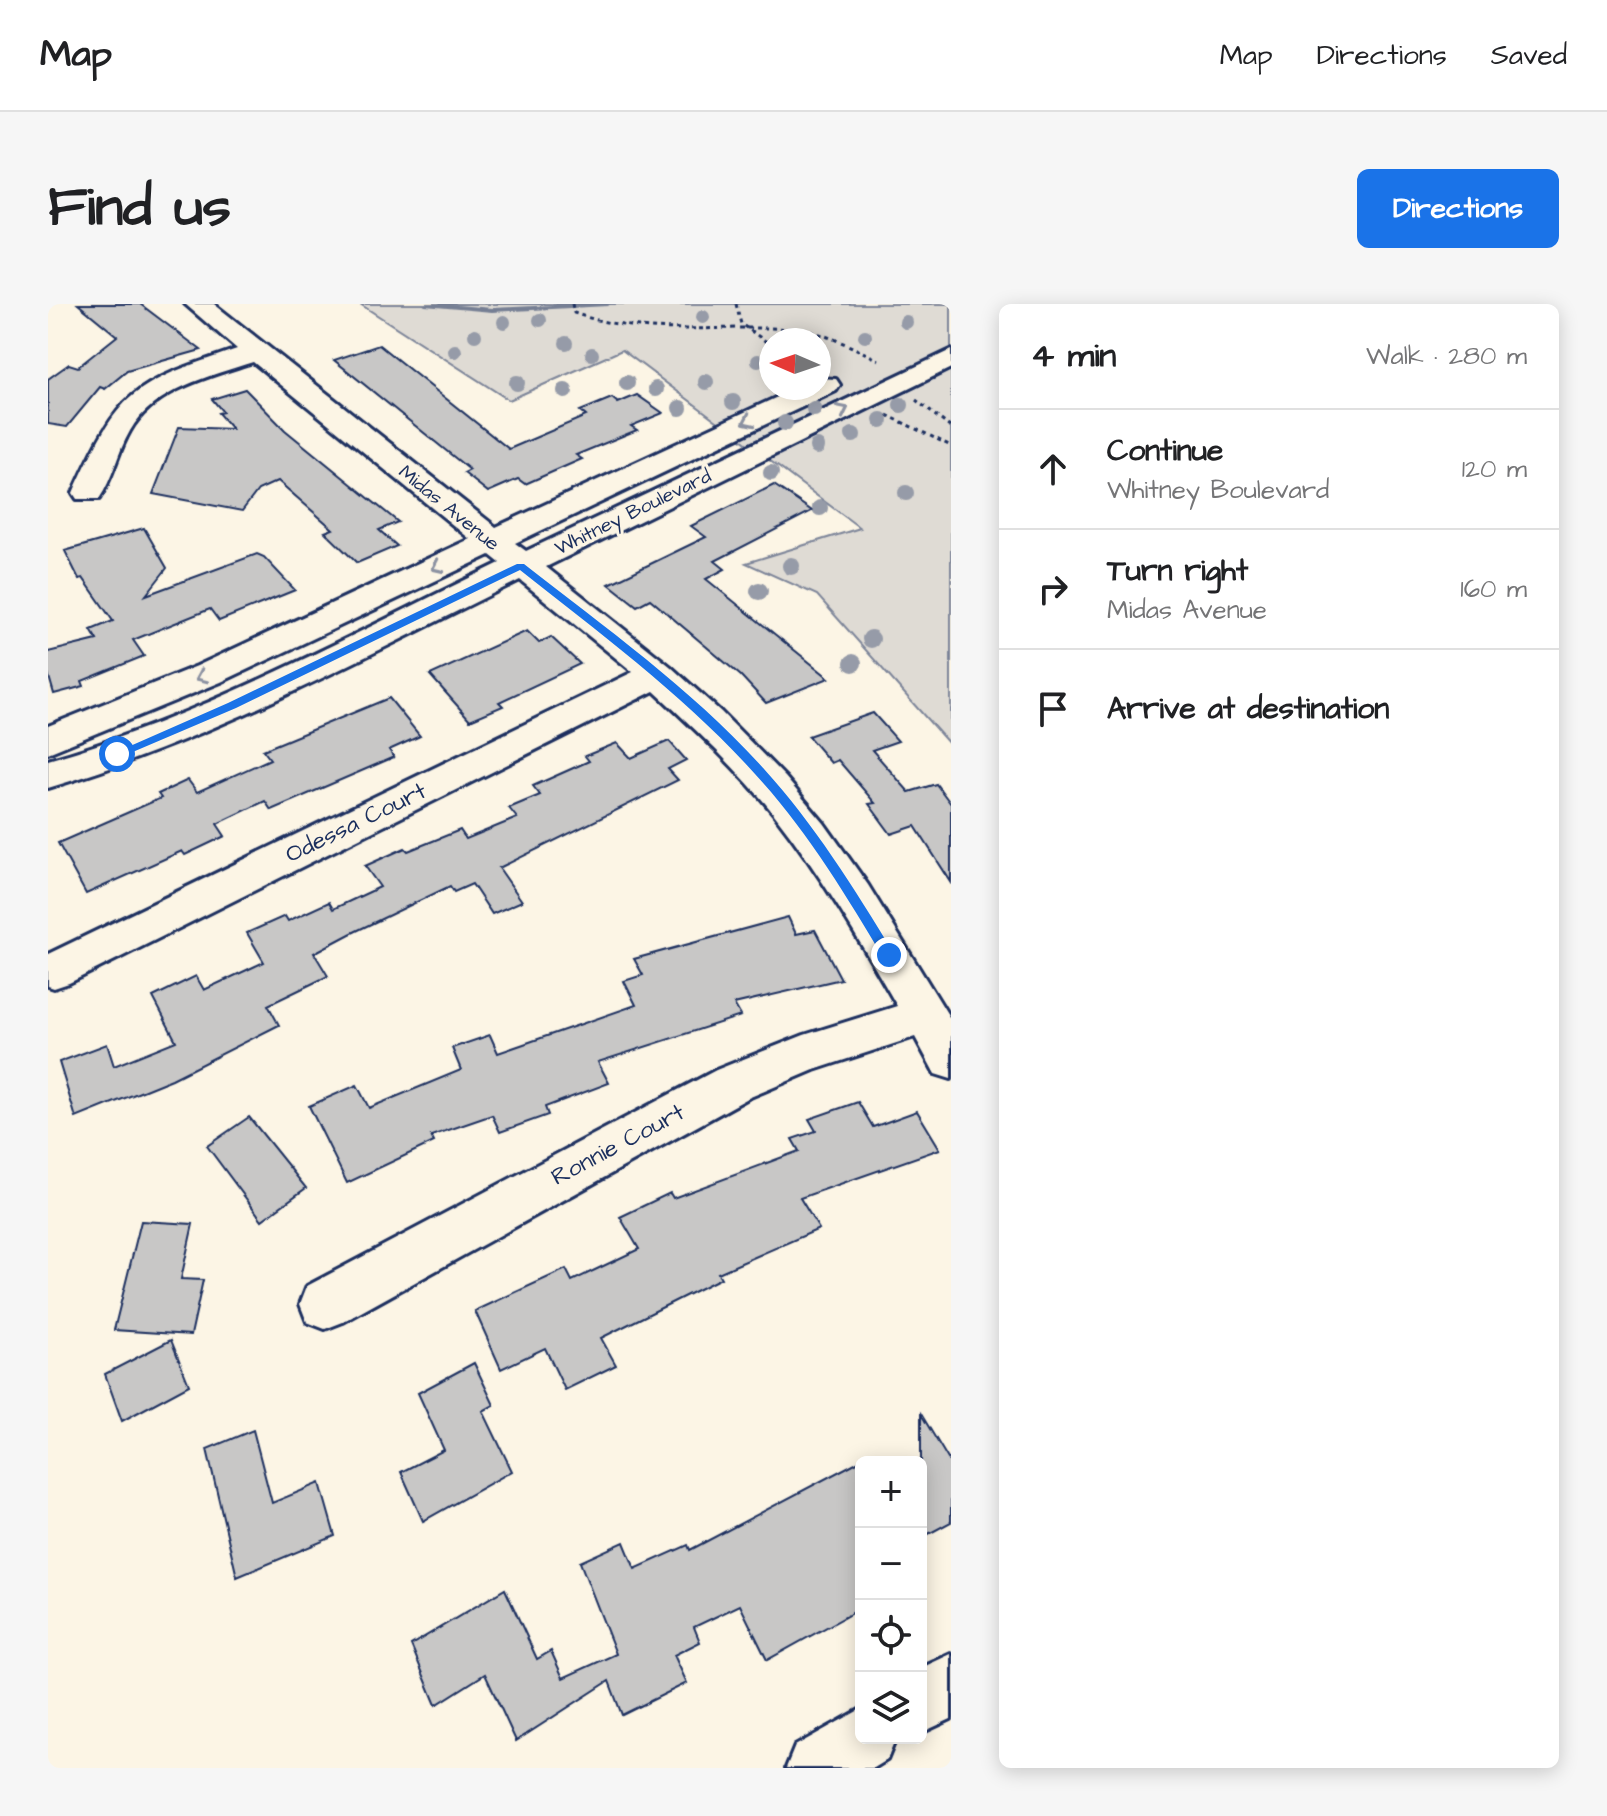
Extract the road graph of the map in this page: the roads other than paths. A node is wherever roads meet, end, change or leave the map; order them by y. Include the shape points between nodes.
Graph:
1 (198, 304) edge
2 (258, 351) junction
3 (951, 358) edge
4 (888, 372) junction
5 (88, 493) dead end
6 (491, 542) junction
7 (521, 566) junction
8 (658, 674) junction
9 (48, 740) edge
10 (48, 774) edge
11 (54, 971) dead end
12 (924, 1016) junction
13 (951, 1060) edge
14 (325, 1304) dead end
15 (951, 1684) edge
16 (927, 1699) edge
17 (855, 1744) edge
18 (817, 1768) edge

1 - 2 street, Midas Avenue
2 - 5 street via 142,399 117,428
2 - 6 street, Midas Avenue
3 - 4 street, Whitney Boulevard
4 -> 6 street, Whitney Boulevard
7 -> 4 street, Whitney Boulevard
6 - 7 street, Midas Avenue
6 -> 9 street, Whitney Boulevard via 209,674
7 - 8 street, Midas Avenue
7 - 10 street, Whitney Boulevard via 178,730
8 - 11 street, Odessa Court
8 - 12 street, Midas Avenue via 788,805 843,880
12 - 13 street, Midas Avenue
12 - 14 street, Ronnie Court via 804,1054 732,1084
15 - 16 street
17 - 18 street

